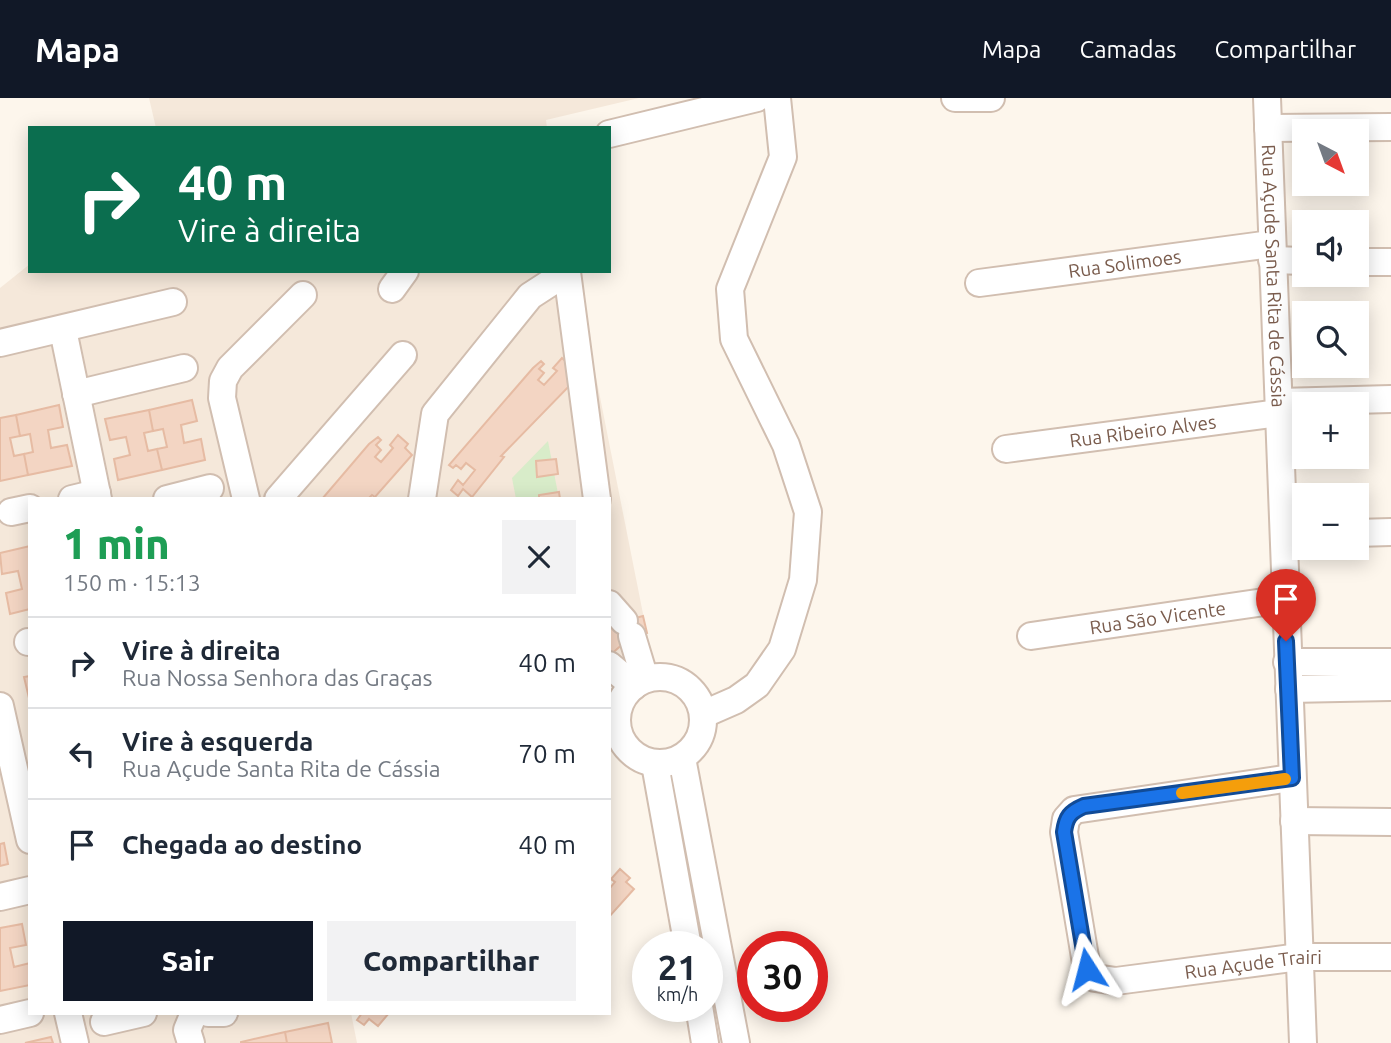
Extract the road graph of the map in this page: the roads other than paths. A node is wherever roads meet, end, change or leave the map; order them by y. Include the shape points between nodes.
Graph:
1 (757, 98) edge
2 (777, 98) edge
3 (955, 98) edge
4 (991, 98) edge
5 (1267, 98) edge
6 (1391, 127) edge
7 (1268, 128) junction
8 (611, 134) edge
9 (1271, 252) junction
10 (1292, 258) edge
11 (1369, 262) edge
12 (1391, 262) edge
13 (565, 273) edge
14 (567, 273) edge
15 (979, 283) dead end
16 (303, 295) dead end
17 (173, 302) dead end
18 (63, 330) junction
19 (0, 343) edge
20 (402, 355) dead end
21 (184, 368) dead end
22 (76, 394) junction
23 (1391, 399) edge
24 (1279, 407) junction
25 (1006, 449) dead end
26 (210, 488) dead end
27 (89, 497) edge
28 (175, 497) edge
29 (246, 497) edge
30 (280, 497) edge
31 (422, 497) edge
32 (597, 497) edge
33 (1292, 516) edge
34 (1391, 532) edge
35 (1369, 533) edge
36 (1292, 548) edge
37 (1285, 599) junction
38 (621, 621) edge
39 (1031, 636) dead end
40 (1287, 662) junction
41 (1391, 662) edge
42 (611, 667) edge
43 (639, 683) junction
44 (1391, 687) edge
45 (1289, 689) junction
46 (0, 706) edge
47 (704, 714) junction
48 (682, 758) junction
49 (655, 764) junction
50 (7, 770) edge
51 (1292, 778) junction
52 (1294, 821) junction
53 (1391, 821) edge
54 (28, 834) edge
55 (28, 891) edge
56 (0, 897) edge
57 (685, 931) edge
58 (1299, 957) junction
59 (1391, 957) edge
60 (28, 1013) edge
61 (68, 1015) edge
62 (135, 1015) edge
63 (193, 1015) edge
64 (0, 1020) edge
65 (702, 1022) edge
66 (104, 1023) dead end
67 (75, 1043) edge
68 (191, 1043) edge
69 (705, 1043) edge
70 (736, 1043) edge
71 (1303, 1043) edge

1 - 8 street
2 - 47 street via 783,157 730,289 734,339 786,445 808,512 803,580 782,649 757,685
3 - 4 street
5 - 7 street, Rua Açude Santa Rita de Cássia
6 - 7 street
7 - 9 street, Rua Açude Santa Rita de Cássia
9 - 10 street, Rua Solimoes
9 - 15 street, Rua Solimoes
9 - 24 street, Rua Açude Santa Rita de Cássia
11 - 12 street
13 - 31 street via 530,296 435,414
14 - 32 street
16 - 29 street via 230,368 223,381 222,398
17 - 18 street
18 - 19 street
18 - 22 street
20 - 30 street
21 - 22 street
22 - 27 street
23 - 24 street, Rua Ribeiro Alves
24 - 25 street, Rua Ribeiro Alves
24 - 33 street, Rua Açude Santa Rita de Cássia
26 - 28 street
34 - 35 street
36 - 37 street, Rua Açude Santa Rita de Cássia
37 - 39 street, Rua São Vicente
37 - 40 street, Rua Açude Santa Rita de Cássia
38 - 43 street
40 - 41 street
40 - 45 street, Rua Açude Santa Rita de Cássia
42 - 43 street
43 - 47 street via 658,677 683,683
43 - 49 street via 619,706 618,732 631,753
44 - 45 street
45 - 51 street, Rua Açude Santa Rita de Cássia
46 - 50 street
47 - 48 street via 699,739
48 - 49 street
48 - 70 street
49 - 57 street
50 - 54 street
51 - 52 street, Rua Açude Santa Rita de Cássia
51 - 58 street, Rua Açude Trairi via 1084,806 1066,819 1064,832 1087,969 1095,978 1115,981
52 - 53 street
52 - 58 street, Rua Açude Santa Rita de Cássia
55 - 56 street
58 - 59 street, Rua Açude Trairi
58 - 71 street, Rua Açude Santa Rita de Cássia
60 - 64 street
61 - 67 street
62 - 66 street
63 - 68 street via 187,1030
65 - 69 street

